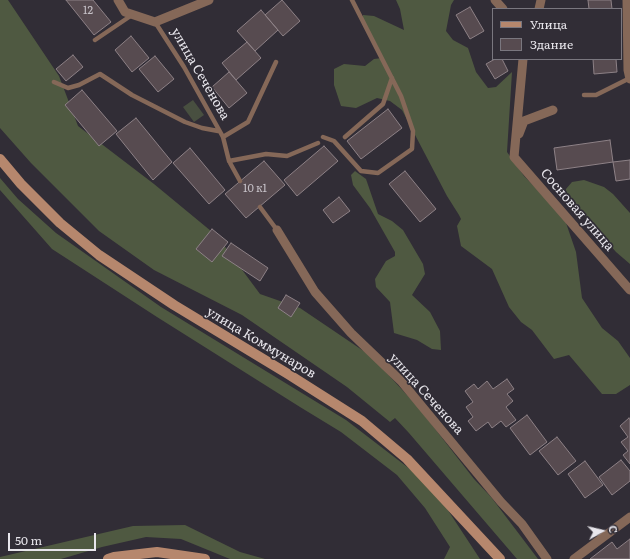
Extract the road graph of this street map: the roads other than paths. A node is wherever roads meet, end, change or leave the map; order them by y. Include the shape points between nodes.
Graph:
1 (118, 0) edge
2 (209, 0) edge
3 (352, 0) edge
4 (495, 0) edge
5 (627, 0) edge
6 (502, 8) edge
7 (133, 14) junction
8 (155, 22) junction
9 (95, 40) dead end
10 (523, 60) edge
11 (276, 62) dead end
12 (392, 78) junction
13 (630, 79) edge
14 (54, 82) dead end
15 (584, 95) dead end
16 (553, 110) dead end
17 (218, 131) junction
18 (222, 137) junction
19 (323, 137) dead end
20 (345, 137) dead end
21 (318, 143) dead end
22 (515, 145) junction
23 (0, 159) edge
24 (229, 160) junction
25 (240, 181) dead end
26 (260, 207) dead end
27 (277, 230) joint
28 (630, 290) edge
29 (630, 517) edge
30 (108, 559) edge
31 (205, 559) edge
32 (500, 559) edge
33 (547, 559) edge
34 (574, 559) edge

1 - 7 street, улица Сеченова via 125,12
2 - 8 street
3 - 12 lane
4 - 6 street
5 - 13 street
7 - 8 street, улица Сеченова
7 - 9 lane
8 - 17 lane, улица Сеченова via 184,67
10 - 22 street, Сосновая улица
11 - 18 lane via 248,122
12 - 19 lane via 413,130 412,149 378,173 361,172 334,141
12 - 20 lane via 383,104
13 - 15 lane via 596,95
14 - 17 lane via 68,88 100,74 132,96 185,122
16 - 22 street via 524,121
17 - 18 lane, улица Сеченова
18 - 24 lane, улица Сеченова
21 - 24 lane via 287,156 266,154
22 - 28 street, Сосновая улица via 514,157
23 - 32 main road, улица Коммунаров via 60,223 99,256 362,421 407,459
24 - 25 lane, улица Сеченова
26 - 27 lane, улица Сеченова
27 - 33 street, улица Сеченова via 315,292 351,333 401,381 522,524
29 - 34 street
30 - 31 main road via 157,552

